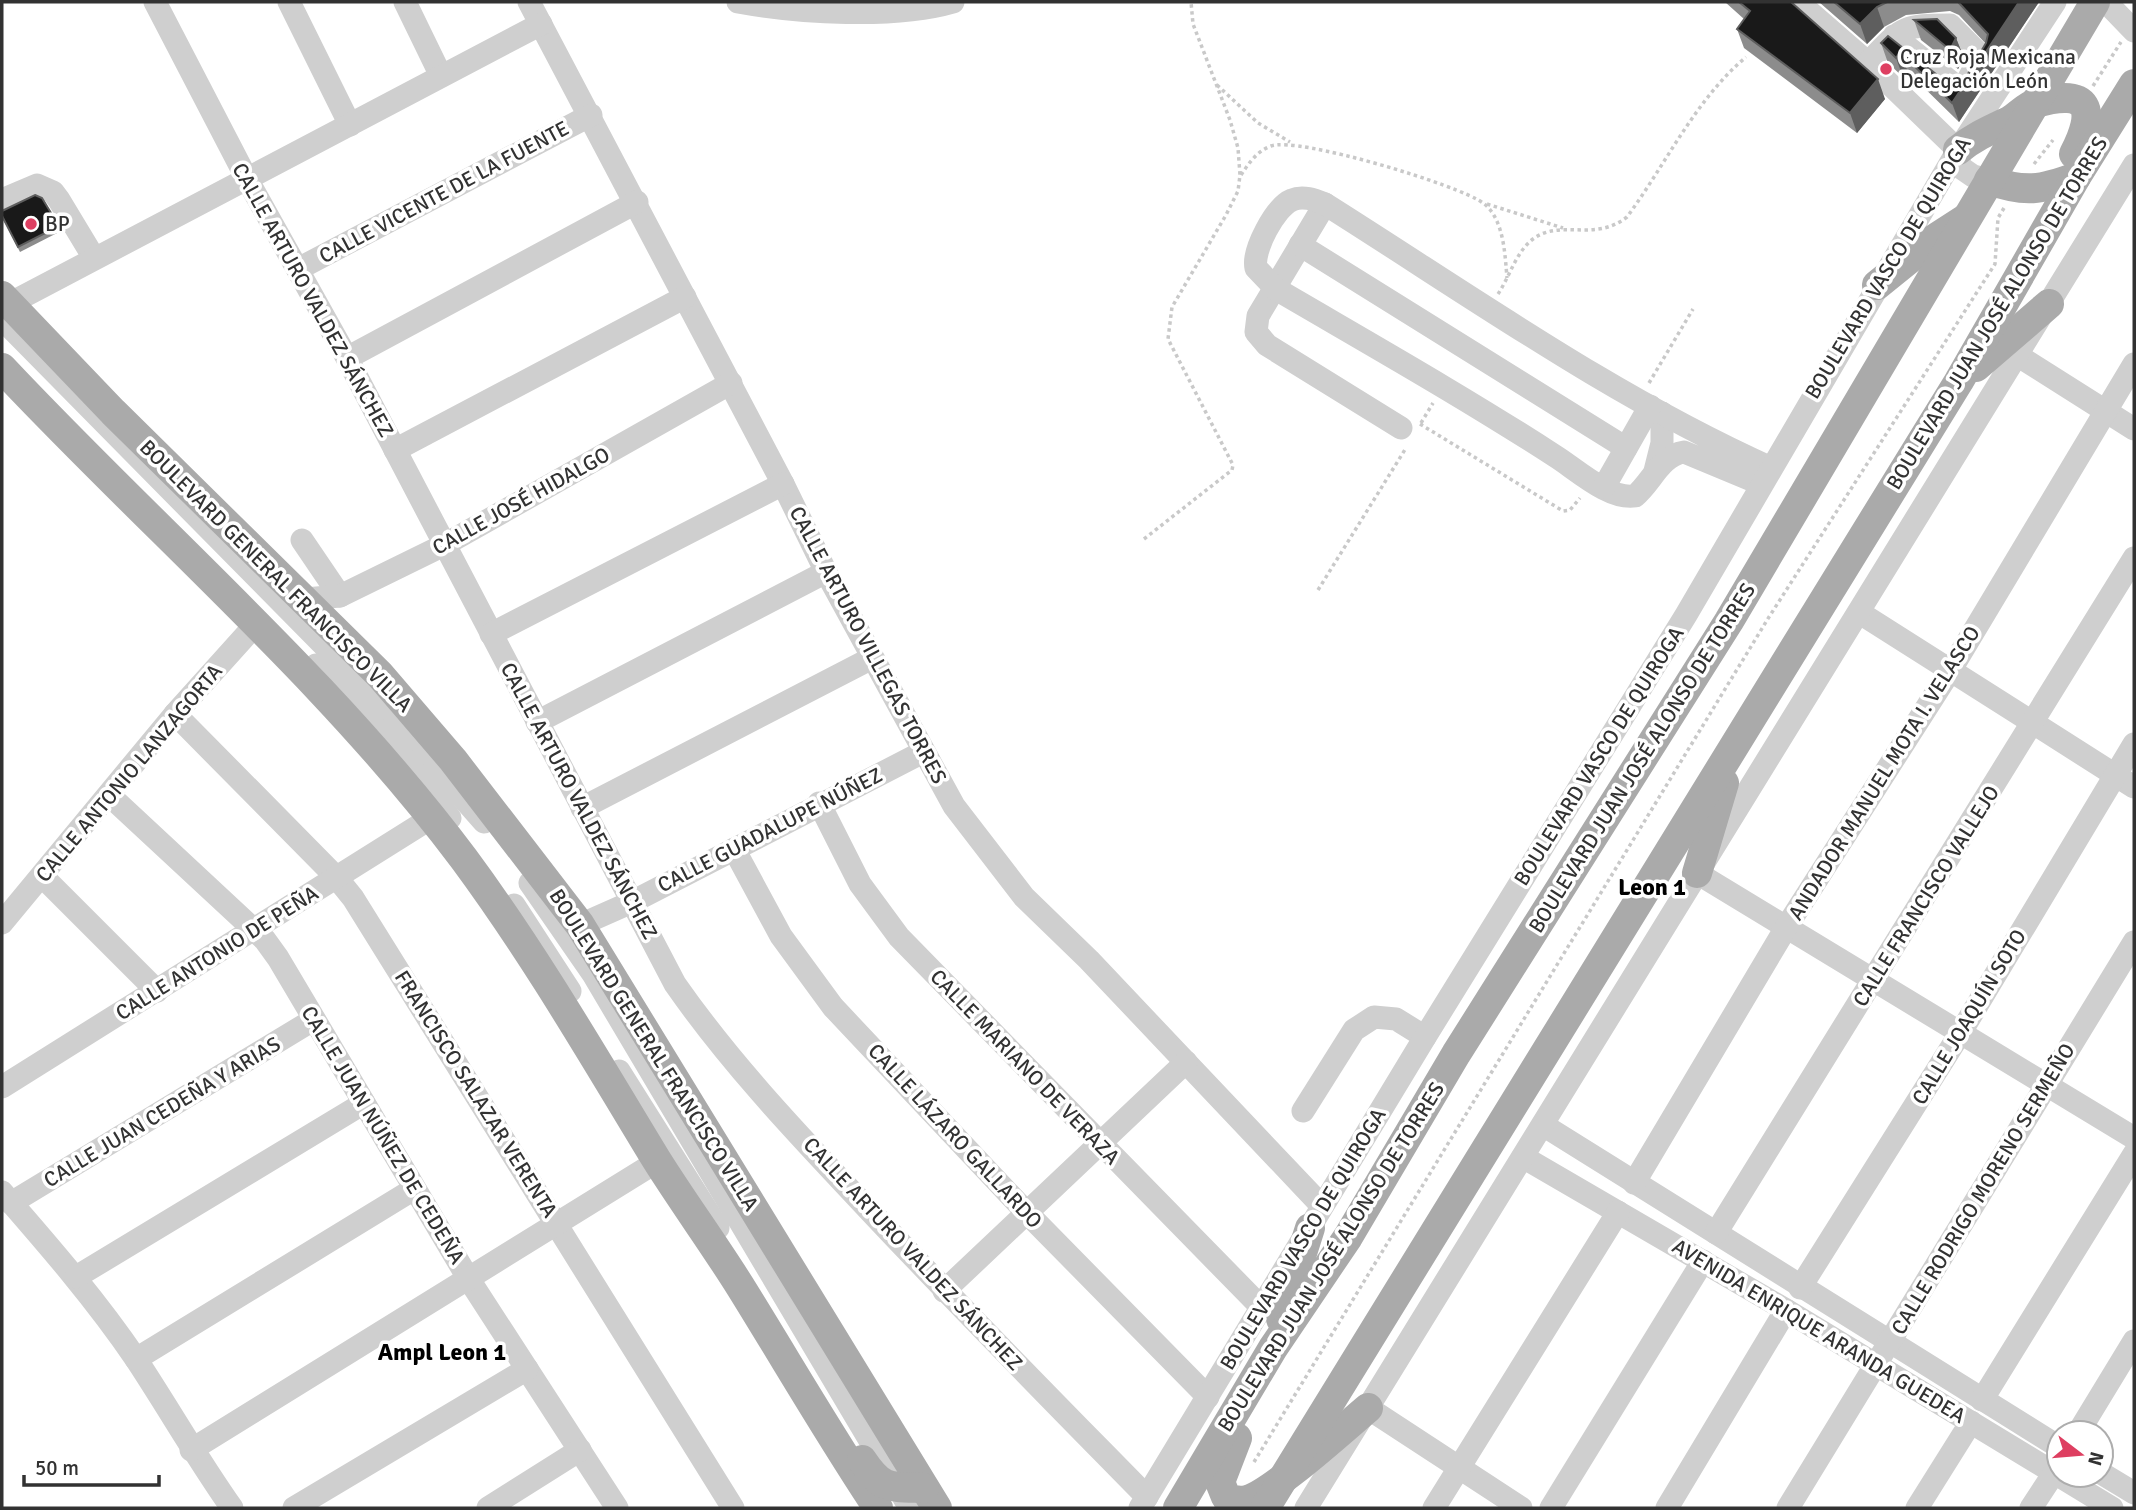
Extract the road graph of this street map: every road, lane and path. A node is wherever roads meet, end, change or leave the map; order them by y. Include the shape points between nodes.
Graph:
1 (155, 2) edge
2 (289, 2) edge
3 (405, 2) edge
4 (529, 2) edge
5 (738, 2) edge
6 (953, 2) edge
7 (1191, 2) edge
8 (1798, 2) edge
9 (2095, 2) edge
10 (2106, 2) edge
11 (2050, 7) edge
12 (541, 24) junction
13 (2132, 29) edge
14 (1894, 36) dead end
15 (1746, 57) dead end
16 (1868, 63) junction
17 (441, 76) junction
18 (1215, 84) junction
19 (2134, 84) edge
20 (2082, 103) junction
21 (2034, 104) junction
22 (591, 115) junction
23 (351, 125) junction
24 (2056, 135) dead end
25 (1293, 144) junction
26 (1958, 150) junction
27 (2134, 165) edge
28 (1240, 175) junction
29 (247, 179) junction
30 (2067, 181) junction
31 (2002, 185) junction
32 (2, 200) edge
33 (637, 202) junction
34 (1325, 204) junction
35 (1485, 204) junction
36 (1971, 215) junction
37 (1568, 230) junction
38 (1300, 245) junction
39 (94, 258) junction
40 (298, 269) junction
41 (1877, 285) junction
42 (1276, 289) junction
43 (685, 297) junction
44 (2049, 304) junction
45 (4, 306) edge
46 (2, 352) edge
47 (2017, 355) junction
48 (347, 358) junction
49 (2134, 364) edge
50 (2, 368) edge
51 (1959, 381) junction
52 (731, 383) junction
53 (1656, 410) junction
54 (2105, 411) junction
55 (1411, 426) joint
56 (2134, 429) edge
57 (1626, 447) junction
58 (395, 450) junction
59 (1655, 471) junction
60 (1766, 476) junction
61 (1598, 483) junction
62 (783, 484) junction
63 (302, 540) dead end
64 (1144, 540) dead end
65 (444, 545) junction
66 (2134, 558) edge
67 (826, 572) junction
68 (340, 596) junction
69 (305, 599) junction
70 (1860, 613) junction
71 (256, 624) junction
72 (491, 634) junction
73 (872, 658) junction
74 (1950, 671) junction
75 (175, 714) junction
76 (537, 722) junction
77 (2032, 724) junction
78 (1736, 743) junction
79 (2134, 744) edge
80 (923, 752) junction
81 (2124, 781) edge
82 (109, 795) junction
83 (819, 803) junction
84 (582, 807) junction
85 (431, 818) junction
86 (734, 849) junction
87 (1697, 873) junction
88 (43, 877) junction
89 (336, 877) junction
90 (632, 902) junction
91 (2, 923) edge
92 (580, 925) junction
93 (1787, 926) junction
94 (254, 930) junction
95 (2134, 942) edge
96 (1875, 978) junction
97 (157, 991) junction
98 (313, 1020) junction
99 (1961, 1032) junction
100 (1425, 1037) junction
101 (1186, 1062) junction
102 (2045, 1084) junction
103 (2, 1087) edge
104 (364, 1103) junction
105 (1303, 1111) dead end
106 (1543, 1125) junction
107 (2134, 1138) edge
108 (1098, 1144) junction
109 (2134, 1154) edge
110 (1523, 1157) junction
111 (658, 1161) junction
112 (1634, 1183) junction
113 (414, 1189) junction
114 (7, 1198) edge
115 (1618, 1212) junction
116 (1027, 1213) junction
117 (1316, 1217) junction
118 (557, 1224) junction
119 (1716, 1233) junction
120 (1703, 1261) junction
121 (76, 1277) junction
122 (468, 1278) junction
123 (740, 1286) junction
124 (1800, 1287) junction
125 (944, 1291) junction
126 (1262, 1308) junction
127 (1786, 1310) junction
128 (2134, 1341) edge
129 (1890, 1343) junction
130 (1273, 1348) junction
131 (136, 1359) junction
132 (1879, 1365) junction
133 (527, 1368) junction
134 (1208, 1397) junction
135 (1982, 1400) junction
136 (1368, 1408) junction
137 (2087, 1419) edge
138 (1971, 1422) junction
139 (2045, 1438) edge
140 (191, 1450) junction
141 (580, 1450) junction
142 (1253, 1464) dead end
143 (2045, 1467) edge
144 (1457, 1469) junction
145 (1285, 1476) junction
146 (2115, 1481) edge
147 (2045, 1487) edge
148 (2081, 1489) edge
149 (2134, 1493) edge
150 (903, 1503) edge
151 (1144, 1503) edge
152 (232, 1508) edge
153 (294, 1508) edge
154 (488, 1508) edge
155 (617, 1508) edge
156 (733, 1508) edge
157 (1178, 1508) edge
158 (1265, 1508) edge
159 (1306, 1508) edge
160 (1434, 1508) edge
161 (1521, 1508) edge
162 (1551, 1508) edge
163 (1667, 1508) edge
164 (1788, 1508) edge
165 (1917, 1508) edge
166 (2031, 1508) edge
167 (2112, 1508) edge

1 - 29 street, CALLE ARTURO VALDEZ SÁNCHEZ
2 - 23 street
3 - 17 street
4 - 12 street, CALLE ARTURO VILLEGAS TORRES
5 - 6 street via 844,11
7 - 18 path via 1193,24
8 - 16 street
9 - 21 main road, BOULEVARD JUAN JOSÉ ALONSO DE TORRES
10 - 13 street
11 - 26 street, BOULEVARD VASCO DE QUIROGA
12 - 17 street
12 - 22 street, CALLE ARTURO VILLEGAS TORRES
13 - 20 path
14 - 16 street
15 - 37 path via 1705,101 1627,217 1612,228
16 - 26 street
17 - 23 street
18 - 25 path via 1258,123
18 - 28 path via 1238,148
19 - 30 main road, BOULEVARD JUAN JOSÉ ALONSO DE TORRES
20 - 21 main road via 2070,99
20 - 30 main road via 2088,119
21 - 26 main road
21 - 31 main road, BOULEVARD JUAN JOSÉ ALONSO DE TORRES
22 - 33 street, CALLE ARTURO VILLEGAS TORRES
22 - 40 street, CALLE VICENTE DE LA FUENTE
23 - 29 street
24 - 31 path
25 - 28 path via 1272,145 1252,158
25 - 35 path via 1369,162
26 - 31 street via 1960,167
26 - 41 street, BOULEVARD VASCO DE QUIROGA
27 - 44 street
28 - 64 path via 1226,215 1172,307 1168,339 1232,470
29 - 39 street
29 - 40 street, CALLE ARTURO VALDEZ SÁNCHEZ
30 - 31 main road via 2029,190
30 - 51 main road, BOULEVARD JUAN JOSÉ ALONSO DE TORRES via 2031,234 2012,287
31 - 36 main road, BOULEVARD JUAN JOSÉ ALONSO DE TORRES
31 - 142 path via 1995,264 1769,617
32 - 39 street via 37,185 53,192
33 - 43 street, CALLE ARTURO VILLEGAS TORRES
33 - 48 street
34 - 38 street
34 - 42 street via 1292,200 1256,247 1256,268
34 - 53 street
35 - 37 path
35 - 37 path via 1499,225 1507,280 1518,256 1533,239 1549,231
36 - 41 main road
36 - 130 main road, BOULEVARD JUAN JOSÉ ALONSO DE TORRES via 1729,621 1456,1054 1348,1237
38 - 42 street
38 - 57 street
39 - 45 street
40 - 48 street, CALLE ARTURO VALDEZ SÁNCHEZ
41 - 60 street, BOULEVARD VASCO DE QUIROGA
42 - 55 street via 1258,316 1256,332 1266,345
42 - 61 street via 1488,412
43 - 52 street, CALLE ARTURO VILLEGAS TORRES
43 - 58 street
44 - 47 street
44 - 51 main road
45 - 69 main road, BOULEVARD GENERAL FRANCISCO VILLA
45 - 150 street via 356,678 504,847 593,974
46 - 123 street via 404,758 542,945 709,1213 730,1253
47 - 54 street
47 - 70 street
48 - 58 street, CALLE ARTURO VALDEZ SÁNCHEZ
49 - 54 street, ANDADOR MANUEL MOTA I. VELASCO
50 - 71 main road
51 - 78 main road, BOULEVARD JUAN JOSÉ ALONSO DE TORRES
52 - 62 street, CALLE ARTURO VILLEGAS TORRES
52 - 65 street, CALLE JOSÉ HIDALGO
53 - 57 street
53 - 59 street via 1662,443
53 - 60 street
54 - 56 street
54 - 74 street, ANDADOR MANUEL MOTA I. VELASCO
55 - 61 path via 1563,511 1575,506
57 - 61 street
58 - 65 street, CALLE ARTURO VALDEZ SÁNCHEZ
59 - 60 street via 1677,453 1689,453
59 - 61 street via 1635,495 1625,496
60 - 100 street, BOULEVARD VASCO DE QUIROGA via 1686,615
62 - 67 street, CALLE ARTURO VILLEGAS TORRES
62 - 72 street
63 - 68 street
65 - 68 street, CALLE JOSÉ HIDALGO
65 - 72 street, CALLE ARTURO VALDEZ SÁNCHEZ
66 - 77 street, CALLE FRANCISCO VALLEJO
67 - 73 street, CALLE ARTURO VILLEGAS TORRES
67 - 76 street
68 - 69 street, CALLE JOSÉ HIDALGO
69 - 92 main road, BOULEVARD GENERAL FRANCISCO VILLA via 380,675 453,760
70 - 74 street
70 - 87 street
71 - 75 street, CALLE ANTONIO LANZAGORTA
71 - 85 main road
72 - 76 street, CALLE ARTURO VALDEZ SÁNCHEZ
73 - 80 street, CALLE ARTURO VILLEGAS TORRES
73 - 84 street
74 - 77 street
74 - 93 street, ANDADOR MANUEL MOTA I. VELASCO
75 - 82 street, CALLE ANTONIO LANZAGORTA
75 - 89 street, FRANCISCO SALAZAR VERENTA
76 - 84 street, CALLE ARTURO VALDEZ SÁNCHEZ
77 - 81 street
77 - 96 street, CALLE FRANCISCO VALLEJO
78 - 87 main road
78 - 145 main road, BOULEVARD JUAN JOSÉ ALONSO DE TORRES
79 - 81 street, CALLE JOAQUÍN SOTO
80 - 83 street, CALLE GUADALUPE NÚÑEZ
80 - 101 street, CALLE ARTURO VILLEGAS TORRES via 954,806 1024,897
81 - 99 street, CALLE JOAQUÍN SOTO
82 - 88 street, CALLE ANTONIO LANZAGORTA
82 - 94 street, CALLE JUAN NÚÑEZ DE CEDEÑA
83 - 86 street, CALLE GUADALUPE NÚÑEZ
83 - 108 street, CALLE MARIANO DE VERAZA via 860,884 899,937
84 - 90 street, CALLE ARTURO VALDEZ SÁNCHEZ
85 - 89 street, CALLE ANTONIO DE PEÑA
85 - 111 main road via 564,1004
86 - 90 street, CALLE GUADALUPE NÚÑEZ
86 - 116 street, CALLE LÁZARO GALLARDO via 781,936 833,1007
87 - 93 street
87 - 106 street
88 - 91 street, CALLE ANTONIO LANZAGORTA
88 - 97 street
89 - 94 street, CALLE ANTONIO DE PEÑA
89 - 118 street, FRANCISCO SALAZAR VERENTA
90 - 92 street, CALLE GUADALUPE NÚÑEZ
90 - 125 street, CALLE ARTURO VALDEZ SÁNCHEZ via 675,984 730,1058
92 - 150 main road, BOULEVARD GENERAL FRANCISCO VILLA
93 - 96 street
93 - 112 street, ANDADOR MANUEL MOTA I. VELASCO
94 - 97 street, CALLE ANTONIO DE PEÑA
94 - 98 street, CALLE JUAN NÚÑEZ DE CEDEÑA via 283,966
95 - 102 street, CALLE RODRIGO MORENO SERMEÑO
96 - 99 street
96 - 119 street, CALLE FRANCISCO VALLEJO
97 - 103 street, CALLE ANTONIO DE PEÑA
98 - 104 street, CALLE JUAN NÚÑEZ DE CEDEÑA
98 - 114 street, CALLE JUAN CEDEÑA Y ARIAS
99 - 102 street
99 - 124 street, CALLE JOAQUÍN SOTO
100 - 105 street via 1396,1019 1374,1017 1354,1030
100 - 117 street, BOULEVARD VASCO DE QUIROGA
101 - 108 street
101 - 117 street, CALLE ARTURO VILLEGAS TORRES
102 - 107 street
102 - 129 street, CALLE RODRIGO MORENO SERMEÑO
104 - 113 street, CALLE JUAN NÚÑEZ DE CEDEÑA
104 - 121 street
106 - 110 street
106 - 112 street, AVENIDA ENRIQUE ARANDA GUEDEA
108 - 116 street
108 - 126 street, CALLE MARIANO DE VERAZA
109 - 135 street
110 - 115 street, AVENIDA ENRIQUE ARANDA GUEDEA
110 - 136 street
111 - 118 street
111 - 123 main road
112 - 119 street, AVENIDA ENRIQUE ARANDA GUEDEA
113 - 122 street, CALLE JUAN NÚÑEZ DE CEDEÑA
113 - 131 street
114 - 121 street
115 - 120 street, AVENIDA ENRIQUE ARANDA GUEDEA
115 - 144 street
116 - 125 street
116 - 134 street, CALLE LÁZARO GALLARDO
117 - 126 street, BOULEVARD VASCO DE QUIROGA
117 - 130 main road
118 - 122 street
118 - 156 street, FRANCISCO SALAZAR VERENTA
119 - 124 street, AVENIDA ENRIQUE ARANDA GUEDEA
120 - 127 street, AVENIDA ENRIQUE ARANDA GUEDEA
120 - 162 street
121 - 131 street
122 - 133 street, CALLE JUAN NÚÑEZ DE CEDEÑA
122 - 140 street
123 - 150 main road via 873,1476
124 - 129 street, AVENIDA ENRIQUE ARANDA GUEDEA
125 - 151 street, CALLE ARTURO VALDEZ SÁNCHEZ
126 - 134 street, BOULEVARD VASCO DE QUIROGA
127 - 132 street, AVENIDA ENRIQUE ARANDA GUEDEA
127 - 163 street
128 - 137 street
129 - 132 street, CALLE RODRIGO MORENO SERMEÑO
129 - 135 street, AVENIDA ENRIQUE ARANDA GUEDEA
130 - 145 main road via 1220,1482 1226,1497 1240,1501 1255,1497
130 - 157 main road, BOULEVARD JUAN JOSÉ ALONSO DE TORRES
131 - 140 street
132 - 138 street, AVENIDA ENRIQUE ARANDA GUEDEA
132 - 164 street, CALLE RODRIGO MORENO SERMEÑO
133 - 141 street, CALLE JUAN NÚÑEZ DE CEDEÑA
133 - 153 street
134 - 151 street, BOULEVARD VASCO DE QUIROGA
135 - 139 street, AVENIDA ENRIQUE ARANDA GUEDEA
136 - 144 street
136 - 145 main road
136 - 159 street
138 - 143 street, AVENIDA ENRIQUE ARANDA GUEDEA
138 - 165 street
140 - 152 street
141 - 154 street
141 - 155 street, CALLE JUAN NÚÑEZ DE CEDEÑA
144 - 160 street
144 - 161 street
145 - 158 main road, BOULEVARD JUAN JOSÉ ALONSO DE TORRES
146 - 149 street
147 - 166 street
148 - 167 street, AVENIDA ENRIQUE ARANDA GUEDEA

